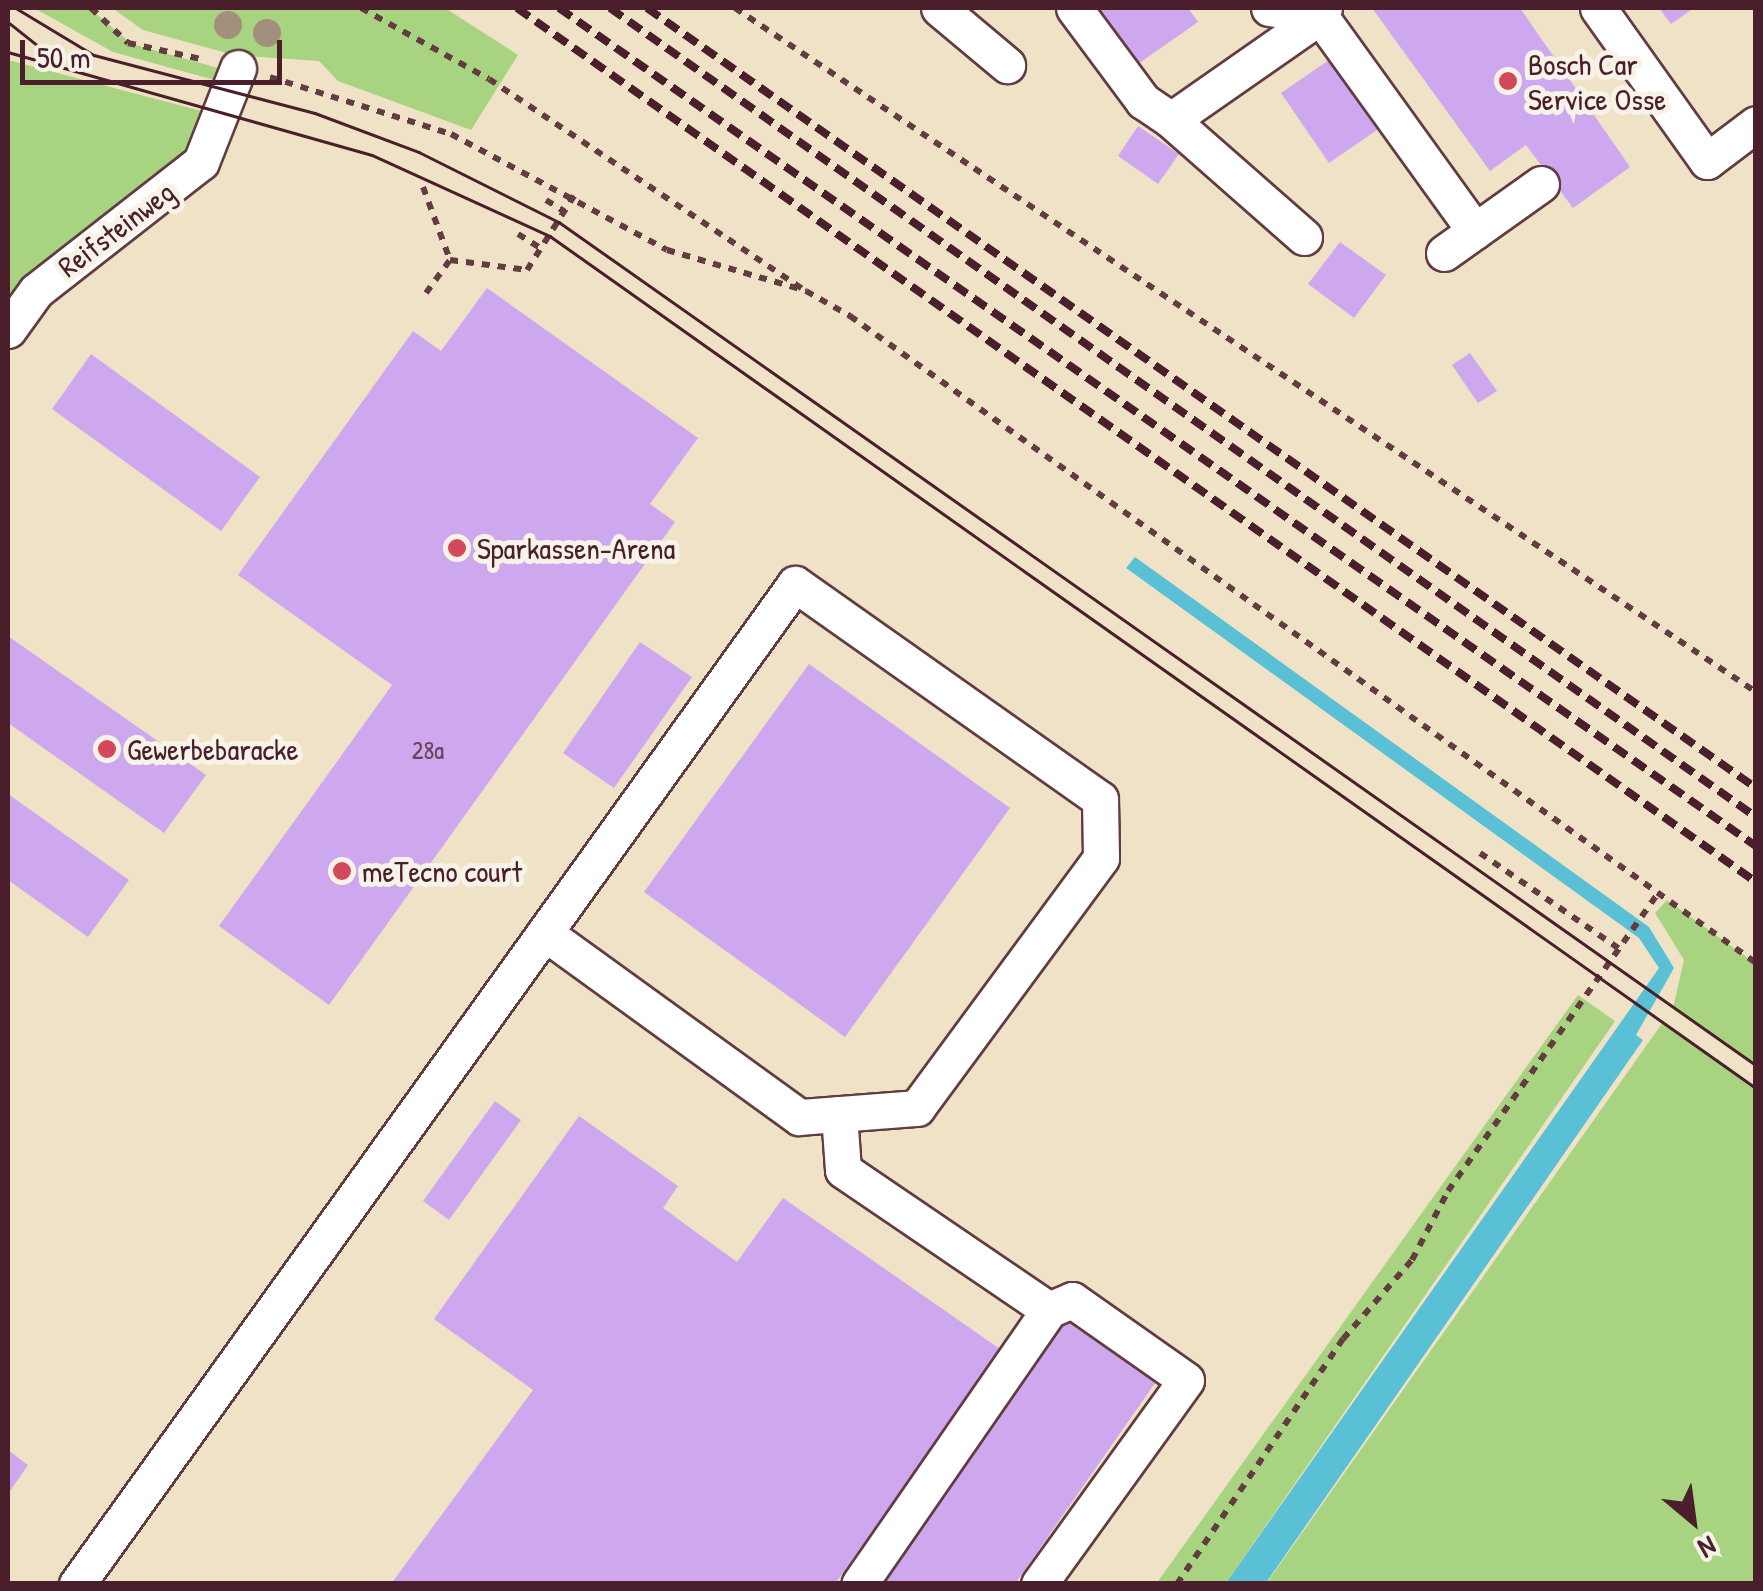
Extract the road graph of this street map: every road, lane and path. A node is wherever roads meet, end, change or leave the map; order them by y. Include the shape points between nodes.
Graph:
1 (362, 8) edge
2 (735, 8) edge
3 (1074, 8) edge
4 (1269, 8) edge
5 (1598, 8) edge
6 (958, 12) edge
7 (1322, 12) edge
8 (1007, 65) dead end
9 (238, 68) dead end
10 (374, 106) dead end
11 (1171, 120) junction
12 (1756, 124) edge
13 (1541, 184) dead end
14 (423, 187) dead end
15 (574, 196) junction
16 (546, 200) dead end
17 (565, 212) junction
18 (1475, 231) junction
19 (518, 234) dead end
20 (1304, 237) dead end
21 (542, 249) junction
22 (1444, 253) dead end
23 (450, 260) junction
24 (806, 291) junction
25 (426, 293) dead end
26 (8, 330) edge
27 (1756, 692) edge
28 (1480, 852) dead end
29 (1658, 894) junction
30 (545, 932) junction
31 (1618, 948) junction
32 (1756, 963) edge
33 (839, 1114) junction
34 (1049, 1310) junction
35 (77, 1584) edge
36 (859, 1584) edge
37 (1039, 1584) edge
38 (1178, 1584) edge

1 - 24 path via 488,79
2 - 27 path
3 - 11 street via 1143,101
4 - 7 street
5 - 12 street via 1707,161
6 - 8 street
7 - 11 street
7 - 18 street
9 - 26 street, Reifsteinweg via 201,162 142,216 76,256
10 - 15 path
11 - 20 street
13 - 18 street
14 - 23 path
15 - 17 path
15 - 24 path via 667,250
16 - 17 path
17 - 21 path
18 - 22 street
19 - 21 path
21 - 23 path via 527,270
23 - 25 path
24 - 29 path
28 - 31 path
29 - 31 path
29 - 32 path
30 - 33 street via 799,1116
30 - 33 street via 796,584 1100,800 1102,858 917,1108
30 - 35 street
31 - 38 path via 1448,1191 1412,1260 1343,1340
33 - 34 street via 843,1170
34 - 36 street
34 - 37 street via 1072,1300 1186,1380

